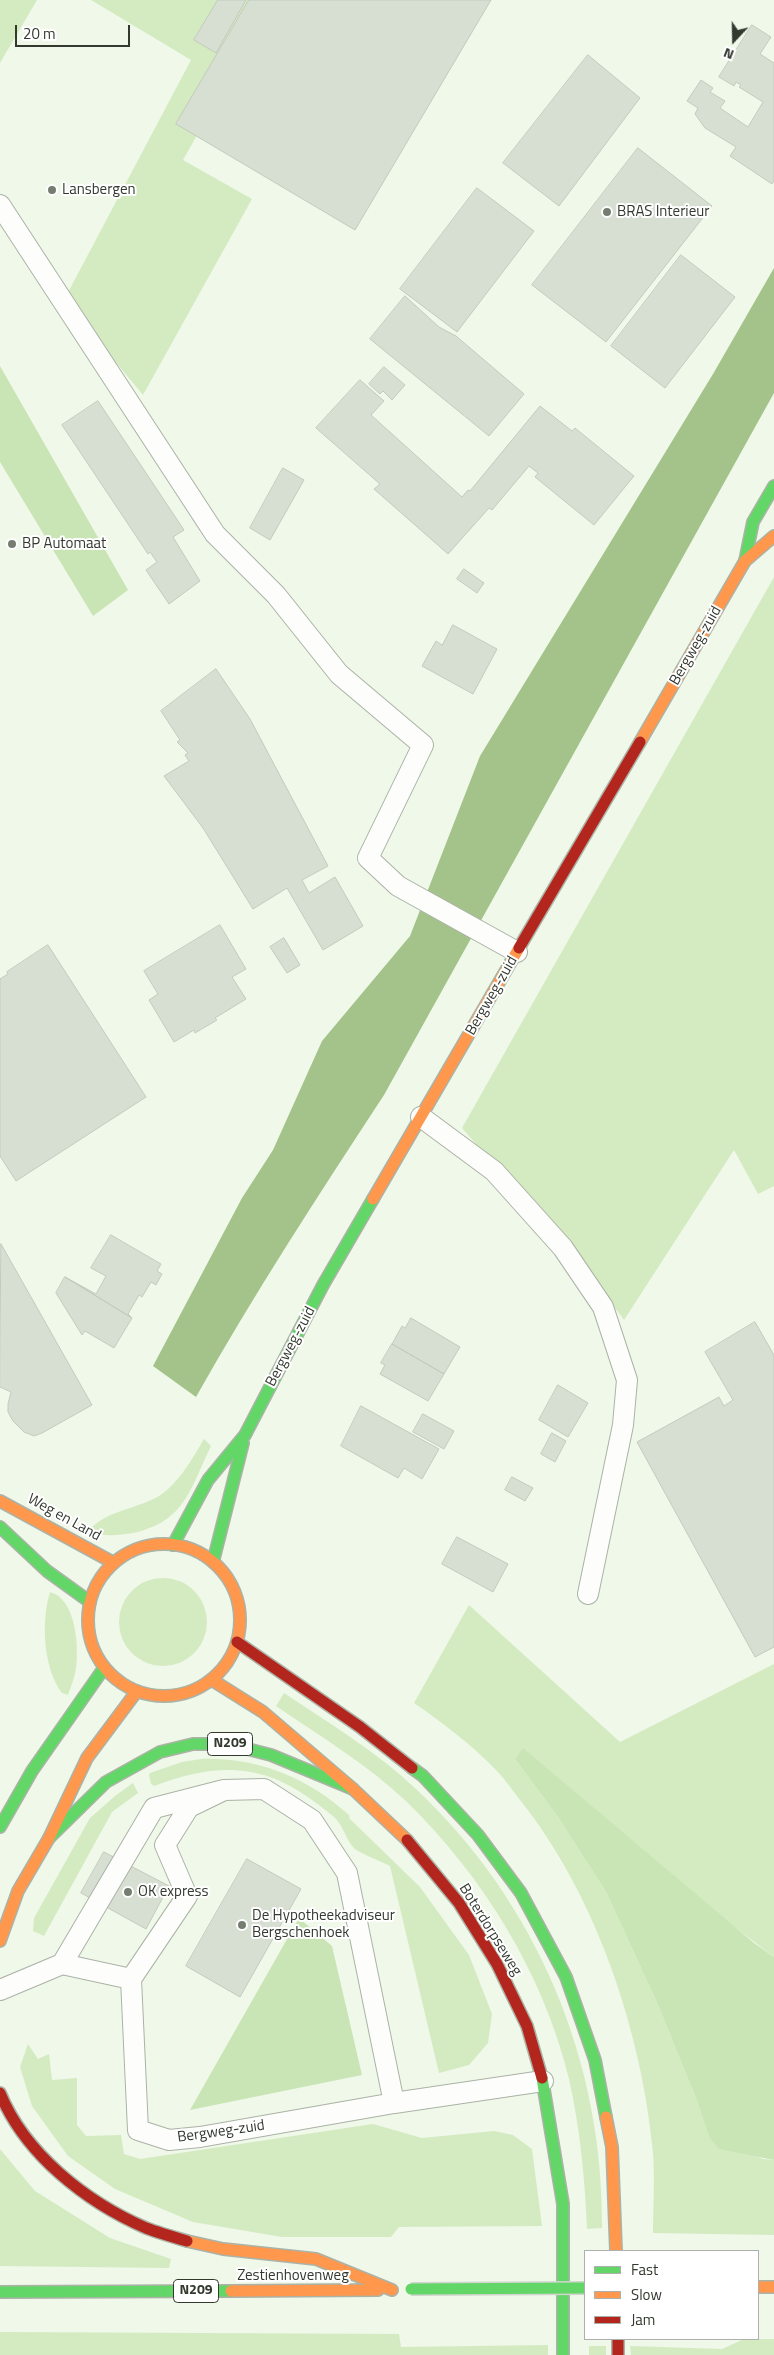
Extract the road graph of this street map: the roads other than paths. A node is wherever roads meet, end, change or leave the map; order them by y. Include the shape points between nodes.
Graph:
1 (0, 205) edge
2 (774, 486) edge
3 (774, 536) edge
4 (746, 561) junction
5 (518, 952) junction
6 (421, 1117) junction
7 (245, 1435) junction
8 (0, 1501) edge
9 (0, 1527) edge
10 (173, 1545) junction
11 (114, 1562) junction
12 (213, 1562) junction
13 (588, 1594) dead end
14 (90, 1602) junction
15 (237, 1642) junction
16 (104, 1668) junction
17 (212, 1680) junction
18 (137, 1691) junction
19 (354, 1789) junction
20 (224, 1790) junction
21 (0, 1827) edge
22 (49, 1838) junction
23 (0, 1941) edge
24 (62, 1964) junction
25 (131, 1979) junction
26 (0, 1990) edge
27 (543, 2081) junction
28 (0, 2093) edge
29 (394, 2104) junction
30 (616, 2250) edge
31 (759, 2287) edge
32 (774, 2287) edge
33 (584, 2288) edge
34 (392, 2290) junction
35 (0, 2292) edge
36 (618, 2340) edge
37 (563, 2355) edge
38 (618, 2355) edge

1 - 5 lane via 215,534 276,595 339,674 423,745 368,858 398,886
2 - 4 main road, Bergweg-zuid via 753,522
3 - 4 main road, Bergweg-zuid
4 - 5 main road, Bergweg-zuid
5 - 6 main road, Bergweg-zuid
6 - 7 main road, Bergweg-zuid via 323,1285
6 - 13 lane via 494,1171 563,1248 603,1307 627,1380 624,1425
7 - 10 main road, Bergweg-zuid via 208,1480
7 - 12 main road, Bergweg-zuid
8 - 11 main road, Weg en Land
9 - 14 main road via 47,1571
10 - 11 main road via 142,1547
10 - 12 main road via 201,1554
11 - 14 main road
12 - 15 main road via 234,1590 240,1607
14 - 16 main road via 90,1636
15 - 17 main road via 223,1670
15 - 30 main road via 360,1727 423,1776 478,1835 521,1893 566,1977 595,2060 612,2147
16 - 18 main road via 125,1686
16 - 21 main road via 32,1771
17 - 18 main road via 176,1696 156,1696
17 - 19 main road, Boterdorpseweg via 263,1712
18 - 22 main road, N209 via 87,1758
19 - 22 main road, N209 via 270,1755 228,1744 193,1744 160,1752 106,1782
19 - 27 main road, Boterdorpseweg via 415,1848 459,1903 497,1964 522,2017
20 - 24 lane via 154,1808
20 - 25 lane via 190,1807 166,1845 186,1896
20 - 29 lane via 264,1789 312,1820 347,1873
22 - 23 main road, N209 via 18,1891
24 - 25 lane
24 - 26 lane
25 - 29 lane, Bergweg-zuid via 138,2130 169,2140 200,2137
27 - 29 lane, Bergweg-zuid
27 - 37 main road, Boterdorpseweg via 563,2204
28 - 34 main road, N209 via 9,2115 30,2145 72,2183 120,2215 187,2242 316,2259
31 - 32 main road
33 - 34 main road, Zestienhovenweg / N209, bridge
34 - 35 main road, Zestienhovenweg / N209
36 - 38 main road

